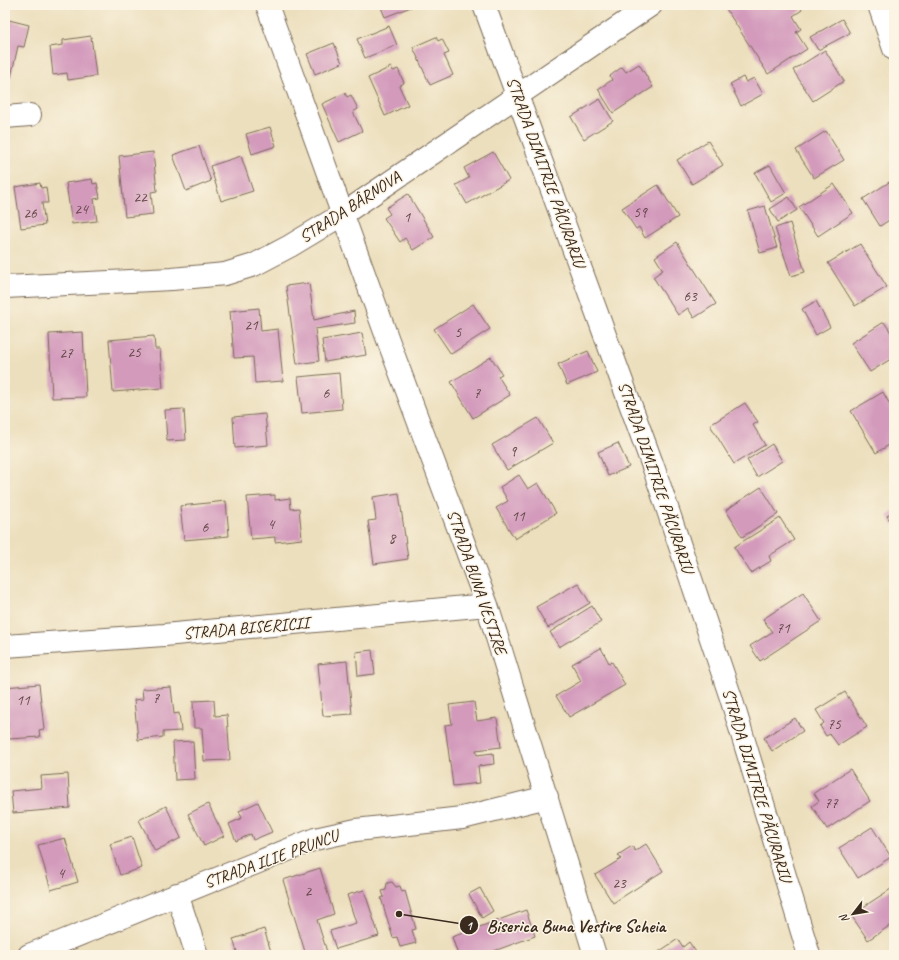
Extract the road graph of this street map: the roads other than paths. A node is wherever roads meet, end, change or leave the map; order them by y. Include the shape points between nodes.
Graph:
1 (267, 5) edge
2 (484, 5) edge
3 (651, 5) edge
4 (879, 5) edge
5 (894, 49) edge
6 (518, 95) junction
7 (30, 115) dead end
8 (5, 116) edge
9 (343, 214) junction
10 (5, 287) edge
11 (487, 605) junction
12 (5, 646) edge
13 (547, 797) junction
14 (177, 894) junction
15 (29, 955) edge
16 (197, 955) edge
17 (595, 955) edge
18 (809, 955) edge

1 - 9 street, STRADA BUNA VESTIRE
2 - 6 street, STRADA DIMITRIE PĂCURARIU
3 - 6 street, STRADA BÂRNOVA
4 - 5 street
6 - 9 street, STRADA BÂRNOVA
6 - 18 street, STRADA DIMITRIE PĂCURARIU via 654,468 732,698
7 - 8 street
9 - 10 street, STRADA BÂRNOVA via 254,265 225,274
9 - 11 street, STRADA BUNA VESTIRE
11 - 12 street, STRADA BISERICII via 164,635
11 - 13 street, STRADA BUNA VESTIRE
13 - 14 street, STRADA ILIE PRUNCU via 462,818 356,830 328,836
13 - 17 street, STRADA BUNA VESTIRE
14 - 15 street, STRADA ILIE PRUNCU
14 - 16 street

